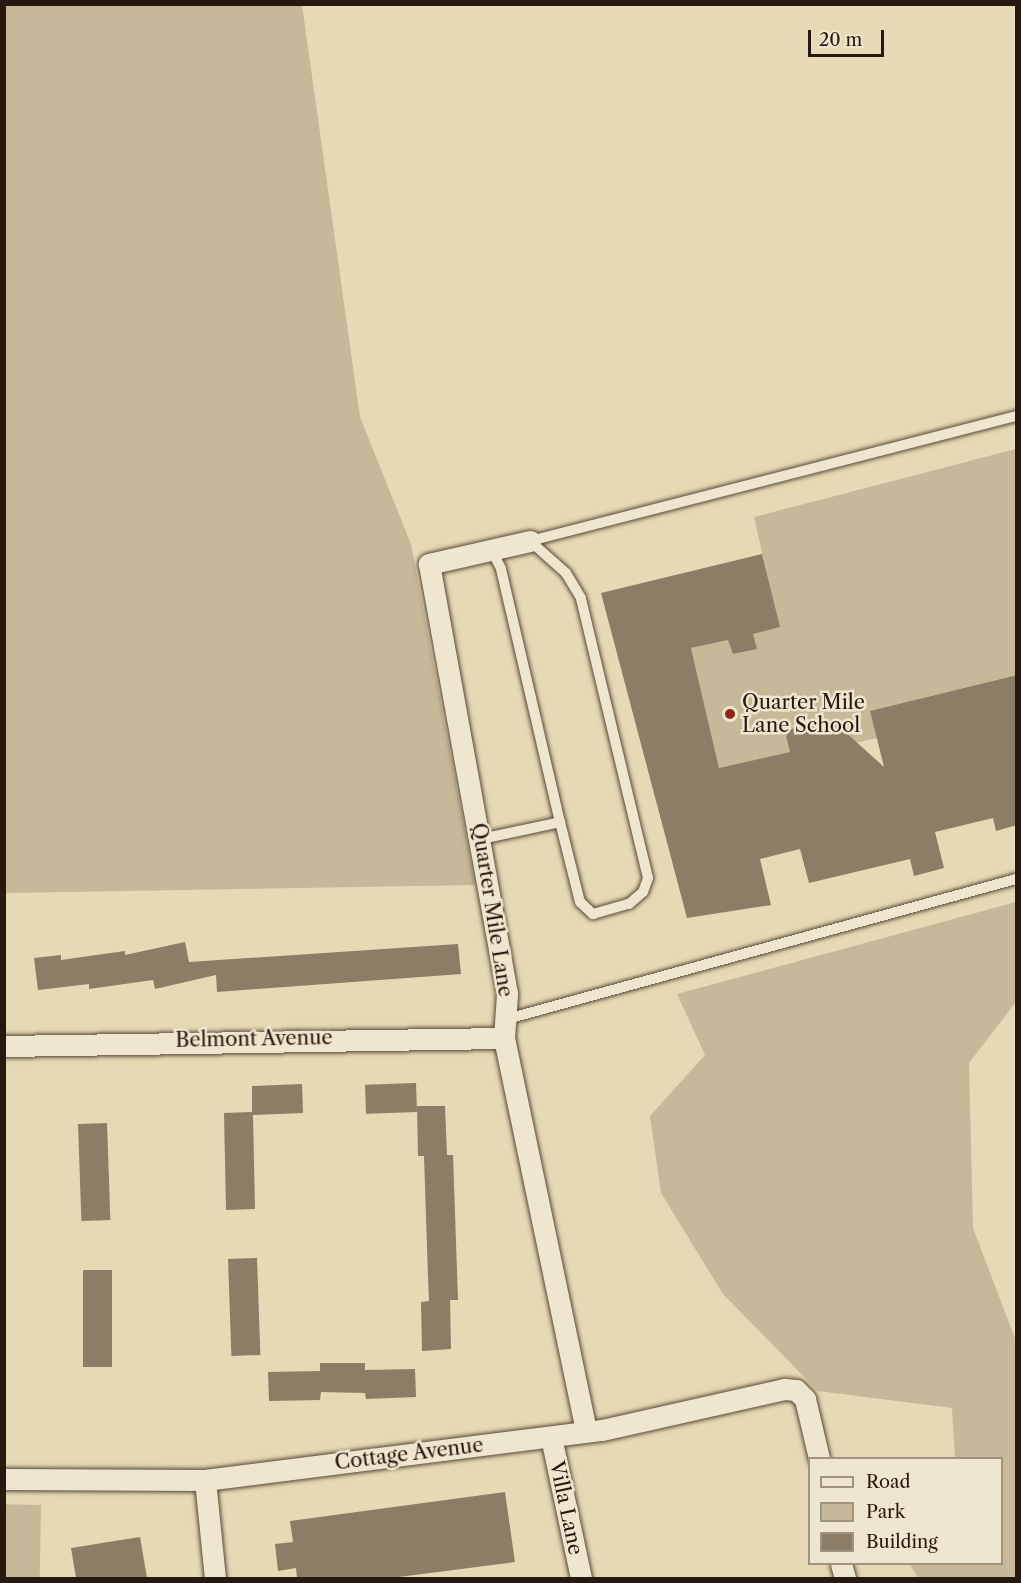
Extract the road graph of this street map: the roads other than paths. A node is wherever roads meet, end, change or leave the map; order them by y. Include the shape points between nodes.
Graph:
1 (1017, 416) edge
2 (530, 541) junction
3 (491, 549) junction
4 (560, 822) junction
5 (481, 839) junction
6 (1017, 879) edge
7 (505, 1029) junction
8 (4, 1046) edge
9 (586, 1432) junction
10 (551, 1437) junction
11 (819, 1457) edge
12 (4, 1479) edge
13 (205, 1480) junction
14 (215, 1578) edge
15 (581, 1578) edge

1 - 2 lane
2 - 3 street
2 - 4 lane via 566,573 581,598 648,878 643,892 629,904 593,914 579,902
3 - 4 lane via 501,569
3 - 5 street, Quarter Mile Lane via 429,564
4 - 5 lane
5 - 7 street, Quarter Mile Lane via 507,994
6 - 7 lane
7 - 8 street, Belmont Avenue
7 - 9 street, Quarter Mile Lane
9 - 10 street, Cottage Avenue
9 - 11 street, Cottage Avenue via 784,1389 796,1390 805,1399
10 - 13 street, Cottage Avenue
10 - 15 street, Villa Lane
12 - 13 street, Cottage Avenue
13 - 14 street

